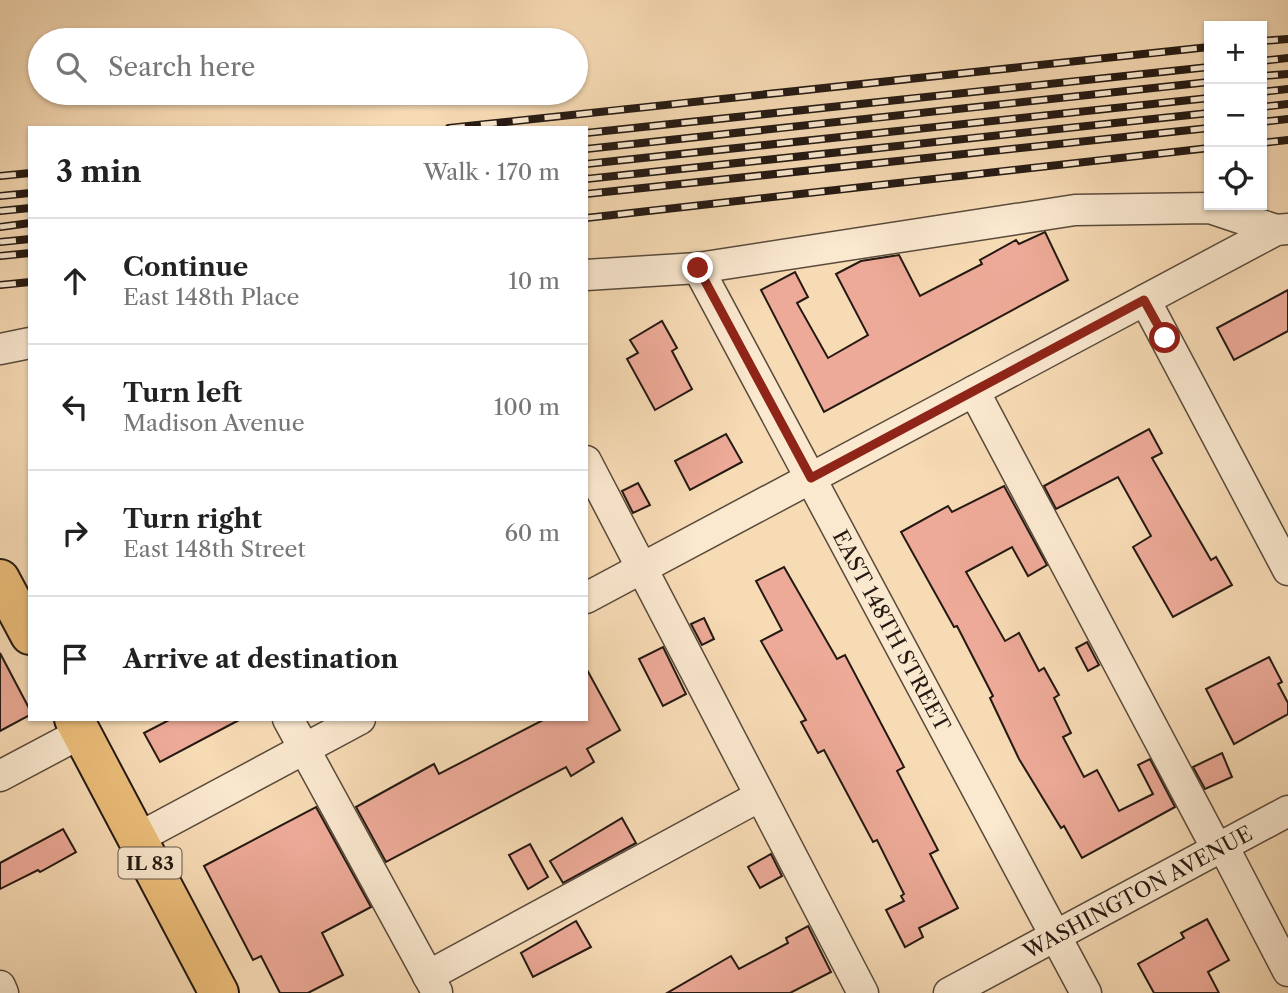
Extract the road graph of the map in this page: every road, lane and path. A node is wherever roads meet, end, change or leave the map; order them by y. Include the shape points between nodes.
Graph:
1 (1282, 230) edge
2 (698, 268) junction
3 (588, 275) edge
4 (1144, 300) junction
5 (28, 343) edge
6 (0, 349) edge
7 (974, 391) junction
8 (588, 465) edge
9 (811, 478) junction
10 (642, 568) junction
11 (1288, 570) edge
12 (0, 579) edge
13 (588, 597) edge
14 (28, 631) edge
15 (289, 721) edge
16 (356, 721) edge
17 (77, 726) edge
18 (304, 749) junction
19 (0, 776) edge
20 (760, 796) junction
21 (1288, 811) edge
22 (138, 838) junction
23 (1220, 848) junction
24 (1055, 936) junction
25 (1288, 971) edge
26 (433, 984) edge
27 (0, 986) edge
28 (3, 993) edge
29 (219, 993) edge
30 (863, 993) edge
31 (949, 993) edge
32 (1086, 993) edge

1 - 2 street via 1210,208 1075,210
1 - 4 street
2 - 3 street
2 - 9 street, EAST 148TH STREET
4 - 7 street
4 - 11 street
5 - 6 street
7 - 9 street
7 - 23 street
8 - 10 street
9 - 10 street
9 - 24 street, EAST 148TH STREET
10 - 13 street
10 - 20 street
12 - 14 main road
15 - 18 street
16 - 18 street
17 - 19 street
17 - 22 main road, IL 83
18 - 22 street
18 - 26 street
20 - 26 street
20 - 30 street
21 - 23 street, WASHINGTON AVENUE
22 - 29 main road, IL 83
23 - 24 street, WASHINGTON AVENUE
23 - 25 street
24 - 31 street, WASHINGTON AVENUE
24 - 32 street, EAST 148TH STREET
27 - 28 street

